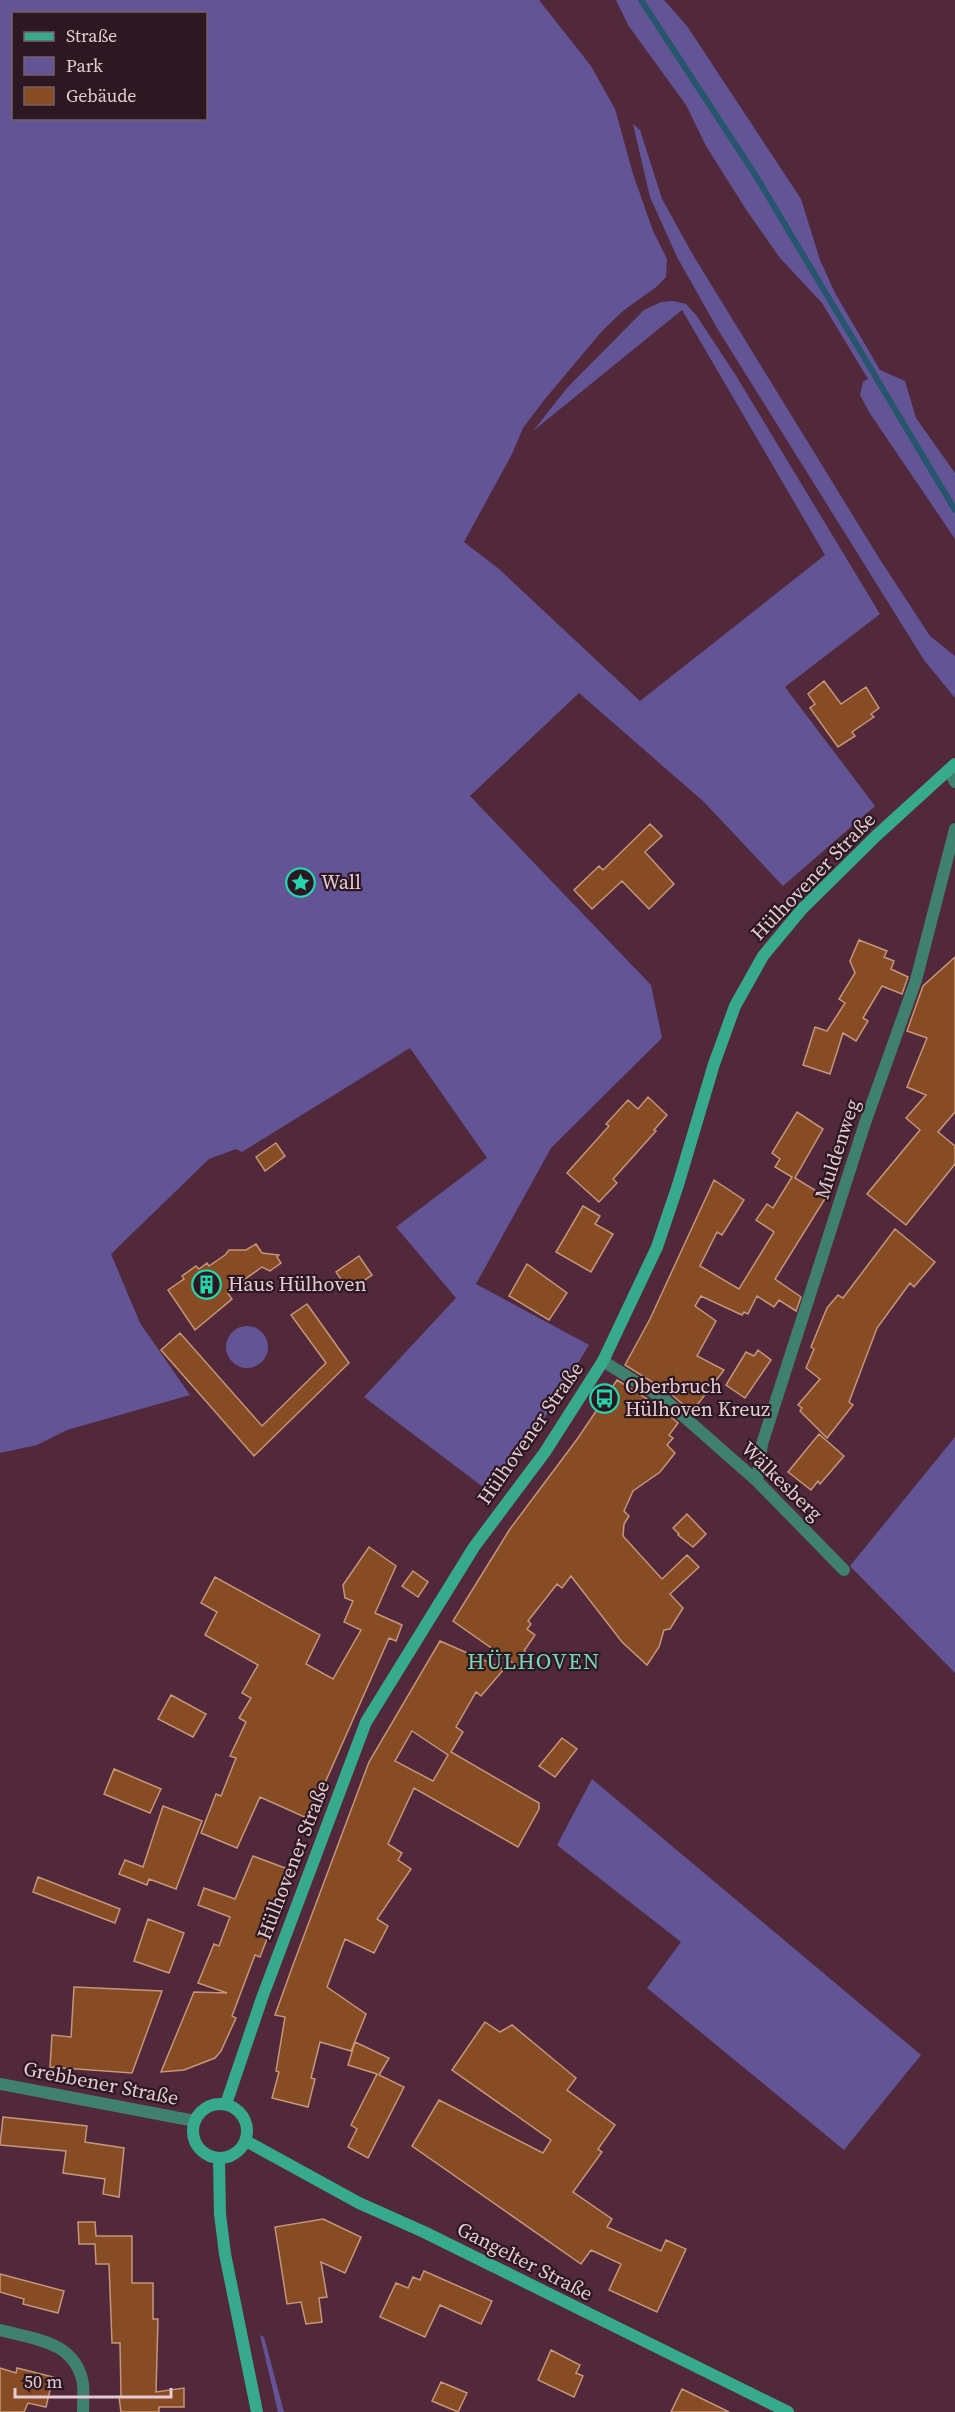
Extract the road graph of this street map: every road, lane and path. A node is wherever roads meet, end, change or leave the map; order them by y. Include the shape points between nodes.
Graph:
1 (952, 767) edge
2 (955, 782) edge
3 (955, 830) edge
4 (603, 1361) junction
5 (757, 1481) junction
6 (844, 1570) dead end
7 (0, 2084) edge
8 (226, 2104) junction
9 (195, 2121) junction
10 (246, 2141) junction
11 (219, 2158) junction
12 (0, 2330) edge
13 (83, 2412) edge
14 (257, 2412) edge
15 (788, 2412) edge

1 - 2 street
1 - 4 main road, Hülhovener Straße via 802,909 763,956 735,1006 657,1246
3 - 5 street, Muldenweg via 916,980 865,1123 762,1444
4 - 5 street, Wälkesberg via 665,1400
4 - 8 main road, Hülhovener Straße via 545,1452 474,1547 366,1722
5 - 6 street, Wälkesberg
7 - 9 street, Grebbener Straße
8 - 9 main road via 208,2107
8 - 10 main road via 244,2118
9 - 11 main road via 197,2146
10 - 11 main road via 235,2154
10 - 15 main road, Gangelter Straße via 359,2202
11 - 14 main road via 225,2254
12 - 13 street via 54,2344 75,2360 83,2384

